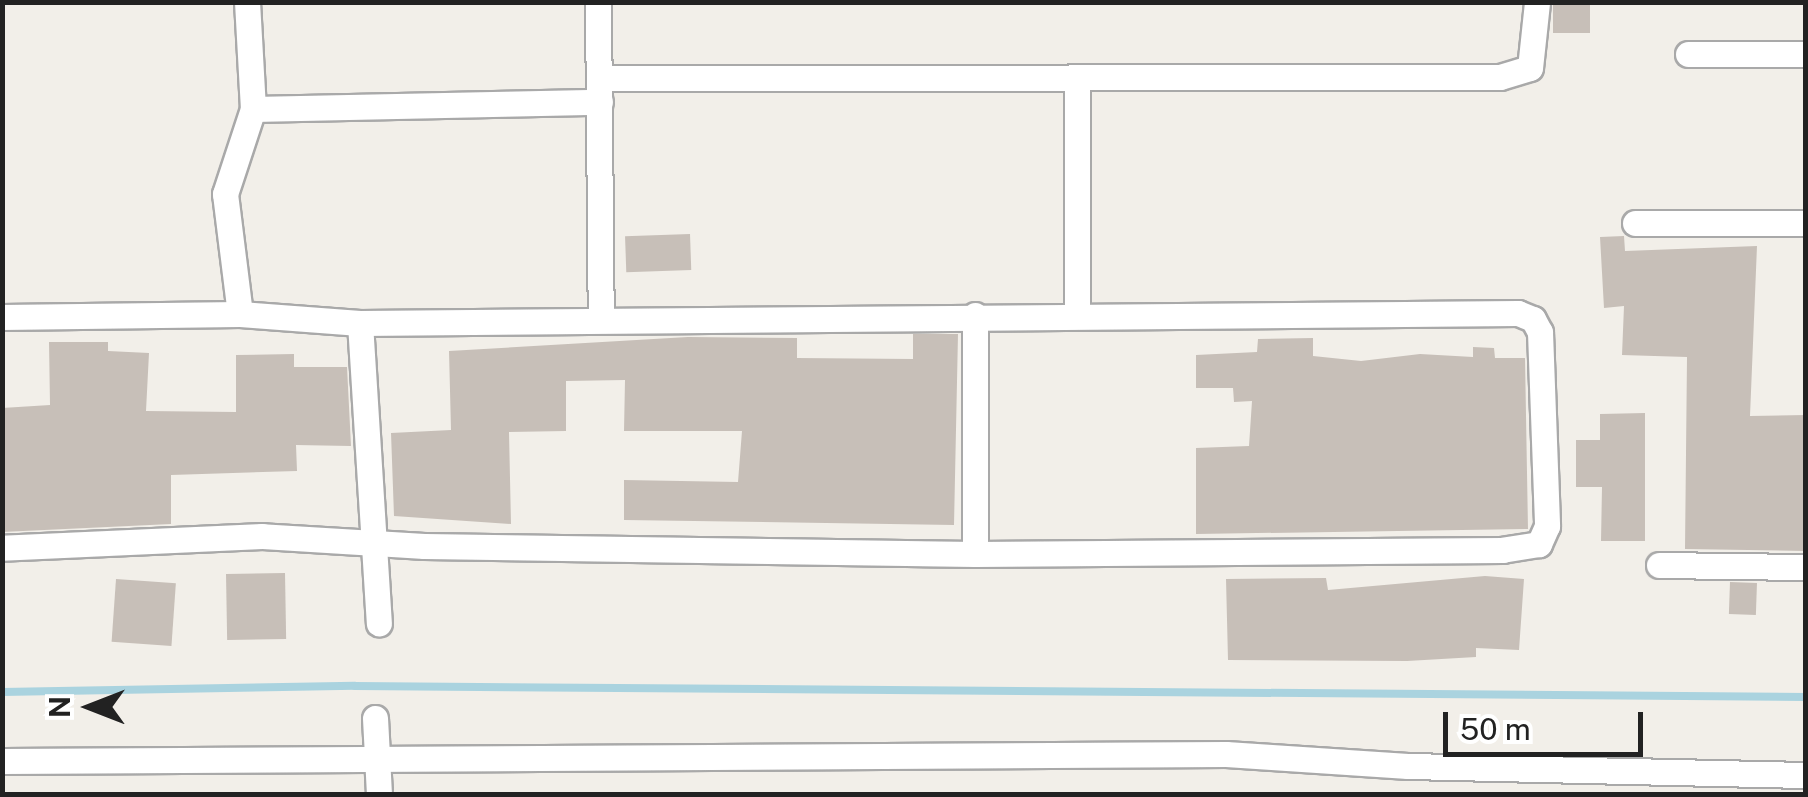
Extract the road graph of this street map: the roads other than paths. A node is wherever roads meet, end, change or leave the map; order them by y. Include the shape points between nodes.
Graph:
1 (247, 2) edge
2 (598, 2) edge
3 (1536, 2) edge
4 (1688, 54) dead end
5 (1806, 54) edge
6 (1077, 78) junction
7 (600, 90) junction
8 (253, 109) junction
9 (1634, 223) dead end
10 (1806, 223) edge
11 (240, 314) junction
12 (1077, 314) junction
13 (975, 315) junction
14 (2, 317) edge
15 (600, 319) junction
16 (360, 323) junction
17 (370, 544) junction
18 (2, 548) edge
19 (975, 554) junction
20 (1660, 565) dead end
21 (1806, 567) edge
22 (379, 623) dead end
23 (375, 718) dead end
24 (378, 759) junction
25 (2, 762) edge
26 (1806, 775) edge
27 (1684, 785) edge
28 (379, 794) edge

1 - 8 street
2 - 7 street
3 - 6 street via 1530,68 1500,77
4 - 5 street
6 - 7 street
6 - 12 street
7 - 8 street
7 - 15 street
8 - 11 street via 224,194
9 - 10 street
11 - 14 street
11 - 16 street
12 - 13 street
12 - 19 street via 1518,313 1534,319 1540,332 1547,526 1539,544 1503,550
13 - 15 street
13 - 19 street
15 - 16 street
16 - 17 street
17 - 18 street via 262,536
17 - 19 street
17 - 22 street
20 - 21 street
23 - 24 street
24 - 25 street
24 - 27 street via 1226,754
24 - 28 street
26 - 27 street

